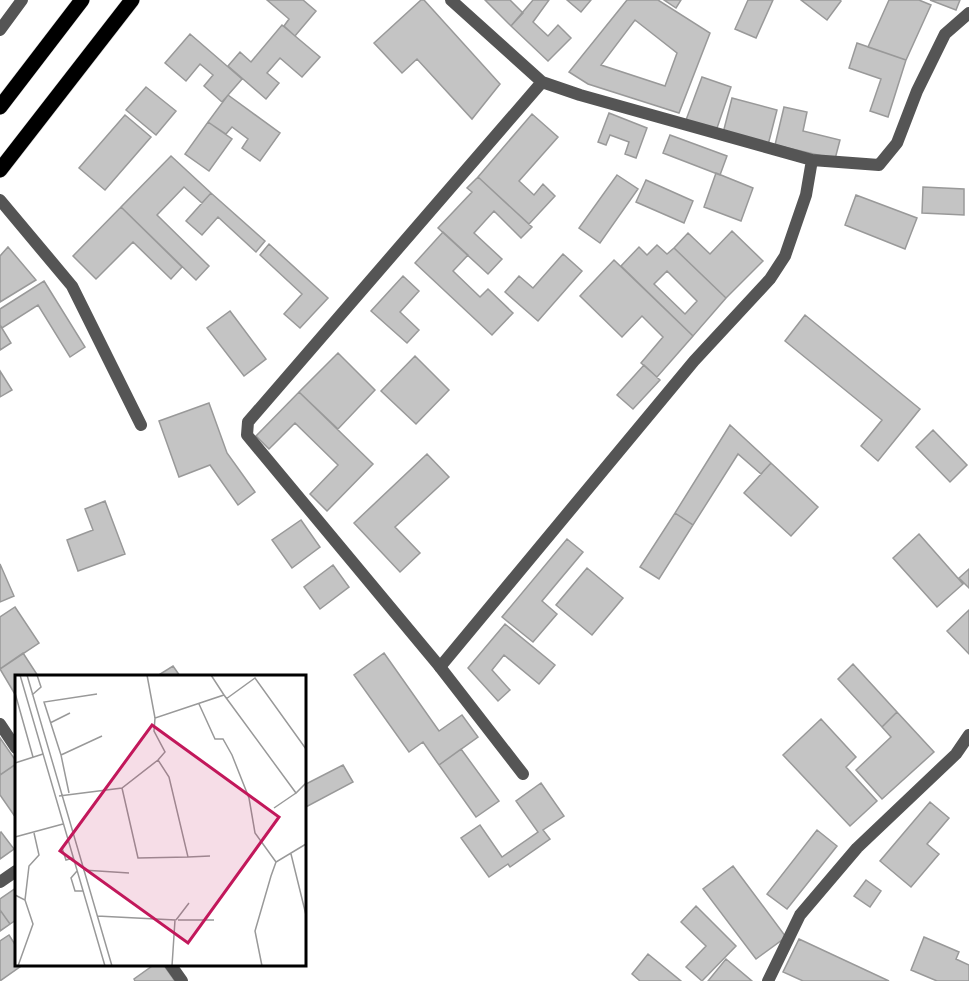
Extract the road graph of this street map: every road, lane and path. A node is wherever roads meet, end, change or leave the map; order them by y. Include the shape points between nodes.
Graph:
1 (22, 0) edge
2 (82, 0) edge
3 (132, 0) edge
4 (451, 0) edge
5 (969, 13) edge
6 (0, 30) edge
7 (542, 82) junction
8 (3, 96) edge
9 (812, 160) junction
10 (0, 170) edge
11 (0, 200) edge
12 (141, 425) dead end
13 (440, 667) junction
14 (0, 724) edge
15 (969, 735) edge
16 (15, 746) edge
17 (523, 774) dead end
18 (15, 872) edge
19 (0, 882) edge
20 (171, 966) edge
21 (182, 981) edge
22 (768, 981) edge

1 - 6 street
2 - 8 main road
3 - 10 main road
4 - 7 street
5 - 9 street via 945,34 897,143 879,165
7 - 9 street
7 - 13 street via 248,422 247,435
9 - 13 street via 806,195 785,256 770,279 694,361
11 - 12 street via 72,286
13 - 17 street
14 - 16 street
15 - 22 street via 956,754 857,848 800,915
18 - 19 street
20 - 21 street

